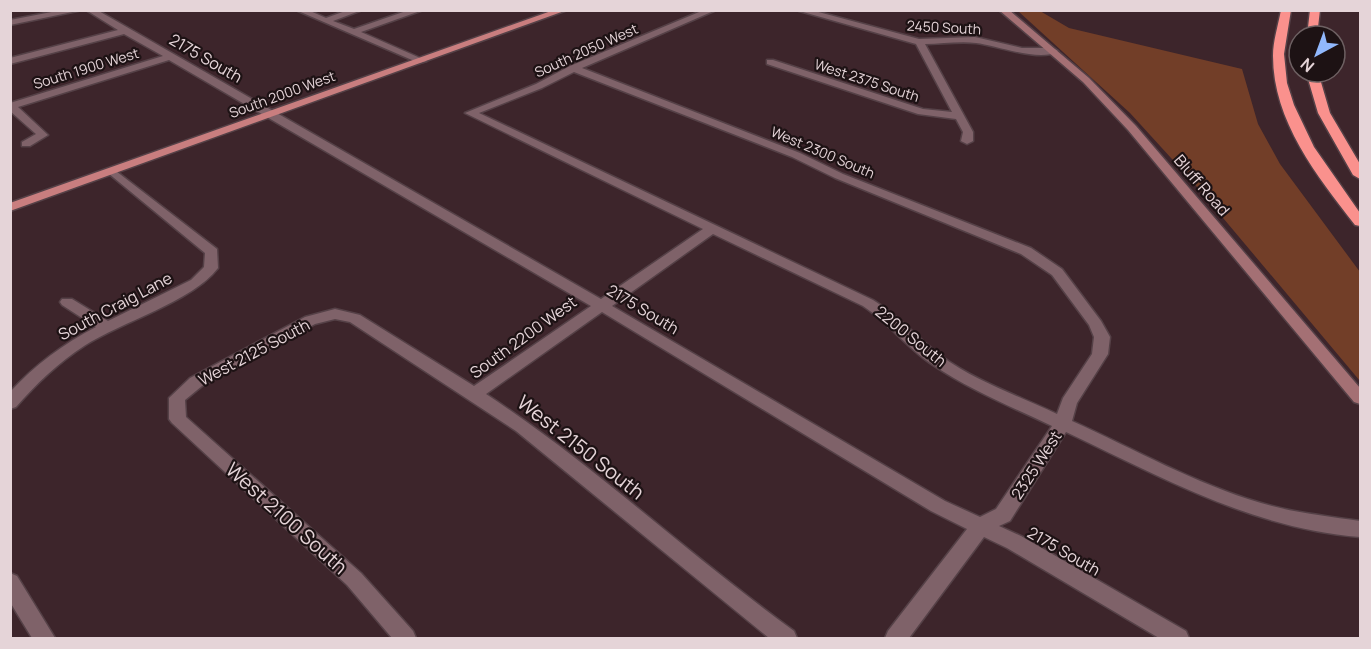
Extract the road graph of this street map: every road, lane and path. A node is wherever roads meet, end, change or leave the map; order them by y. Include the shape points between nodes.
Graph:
1 (78, 10) edge
2 (90, 10) edge
3 (300, 10) edge
4 (357, 10) edge
5 (420, 10) edge
6 (563, 10) edge
7 (712, 10) edge
8 (800, 10) edge
9 (1003, 10) edge
10 (1286, 10) edge
11 (324, 21) junction
12 (10, 23) edge
13 (124, 31) junction
14 (354, 32) junction
15 (919, 42) junction
16 (1053, 51) junction
17 (169, 57) junction
18 (422, 61) junction
19 (10, 62) edge
20 (770, 62) dead end
21 (573, 68) junction
22 (1315, 84) edge
23 (11, 106) edge
24 (470, 113) joint
25 (268, 115) junction
26 (957, 116) junction
27 (967, 141) dead end
28 (26, 144) dead end
29 (112, 171) junction
30 (1360, 174) edge
31 (10, 207) edge
32 (1360, 222) edge
33 (712, 229) junction
34 (1057, 272) joint
35 (67, 302) dead end
36 (600, 305) junction
37 (334, 314) joint
38 (106, 327) junction
39 (474, 394) junction
40 (177, 398) joint
41 (1360, 398) edge
42 (10, 403) edge
43 (1064, 423) junction
44 (981, 526) junction
45 (1360, 530) edge
46 (10, 582) edge
47 (44, 639) edge
48 (405, 639) edge
49 (786, 639) edge
50 (896, 639) edge
51 (1178, 639) edge

1 - 12 street
2 - 13 street, 2175 South
3 - 11 street
4 - 11 street
5 - 14 street
6 - 18 main road, South 2000 West
7 - 21 street, South 2050 West
8 - 15 street, 2450 South
9 - 16 street, Bluff Road
10 - 32 highway via 1279,59 1290,109 1317,163
11 - 14 street
13 - 17 street, 2175 South
13 - 19 street
14 - 18 street
15 - 16 street, 2450 South via 975,40 1022,51
15 - 26 street
16 - 41 street, Bluff Road via 1132,128
17 - 23 street, South 1900 West
17 - 25 street, 2175 South
18 - 25 main road, South 2000 West
20 - 26 street, West 2375 South via 922,112
21 - 24 street, South 2050 West
21 - 34 street, West 2300 South via 1026,251
22 - 30 highway via 1332,129
23 - 28 street via 44,135
24 - 33 street, 2200 South
25 - 29 main road, South 2000 West
25 - 36 street, 2175 South
26 - 27 street via 968,132
29 - 31 main road, South 2000 West
29 - 38 street, South Craig Lane via 212,252 211,268 196,283
33 - 36 street, South 2200 West
33 - 43 street, 2200 South via 868,303 888,315 936,360 969,380
34 - 43 street, 2325 West via 1102,337 1100,354 1069,402
35 - 38 street
36 - 39 street, South 2200 West
36 - 44 street, 2175 South via 938,506
37 - 39 street, West 2150 South via 355,318
37 - 40 street, West 2125 South via 310,320 196,382
38 - 42 street, South Craig Lane via 34,375
39 - 49 street, West 2150 South via 544,443 736,603
40 - 48 street, West 2100 South via 178,419 354,579
43 - 44 street, 2325 West via 1004,515
43 - 45 street, 2200 South via 1216,495 1261,512
44 - 50 street, 2325 West
44 - 51 street, 2175 South
46 - 47 street

